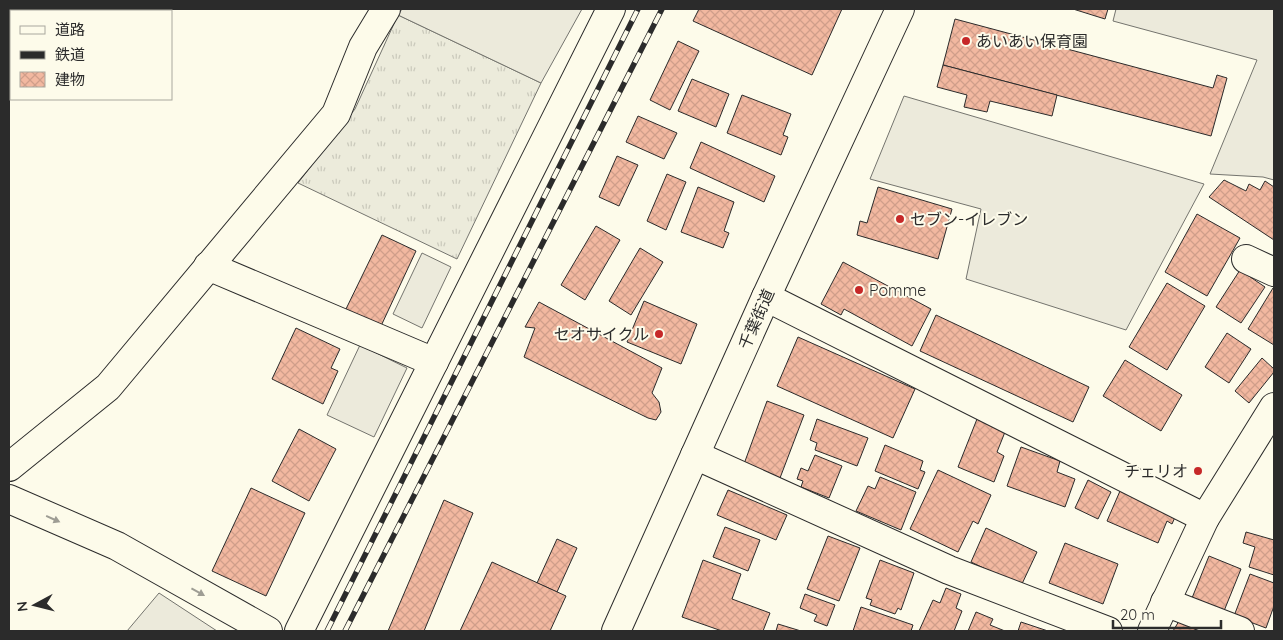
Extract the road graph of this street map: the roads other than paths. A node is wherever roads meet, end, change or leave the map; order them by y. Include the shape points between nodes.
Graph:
1 (386, 9) edge
2 (611, 9) edge
3 (900, 9) edge
4 (1246, 259) dead end
5 (208, 266) junction
6 (1274, 272) edge
7 (766, 296) junction
8 (434, 362) junction
9 (1274, 407) edge
10 (695, 455) junction
11 (9, 467) edge
12 (9, 499) edge
13 (1205, 518) junction
14 (1165, 602) junction
15 (268, 631) edge
16 (299, 631) edge
17 (616, 631) edge
18 (1108, 631) edge
19 (1152, 631) edge
20 (1240, 631) edge

1 - 5 main road via 363,48 336,114
2 - 8 main road
3 - 7 main road, 千葉街道
4 - 6 main road
5 - 8 main road
5 - 11 main road via 108,387
7 - 10 main road, 千葉街道
7 - 13 main road
8 - 16 main road
9 - 13 main road
10 - 17 main road, 千葉街道
10 - 18 main road via 949,570
12 -> 15 main road via 117,546
13 - 14 main road
14 - 19 main road
14 - 20 main road

